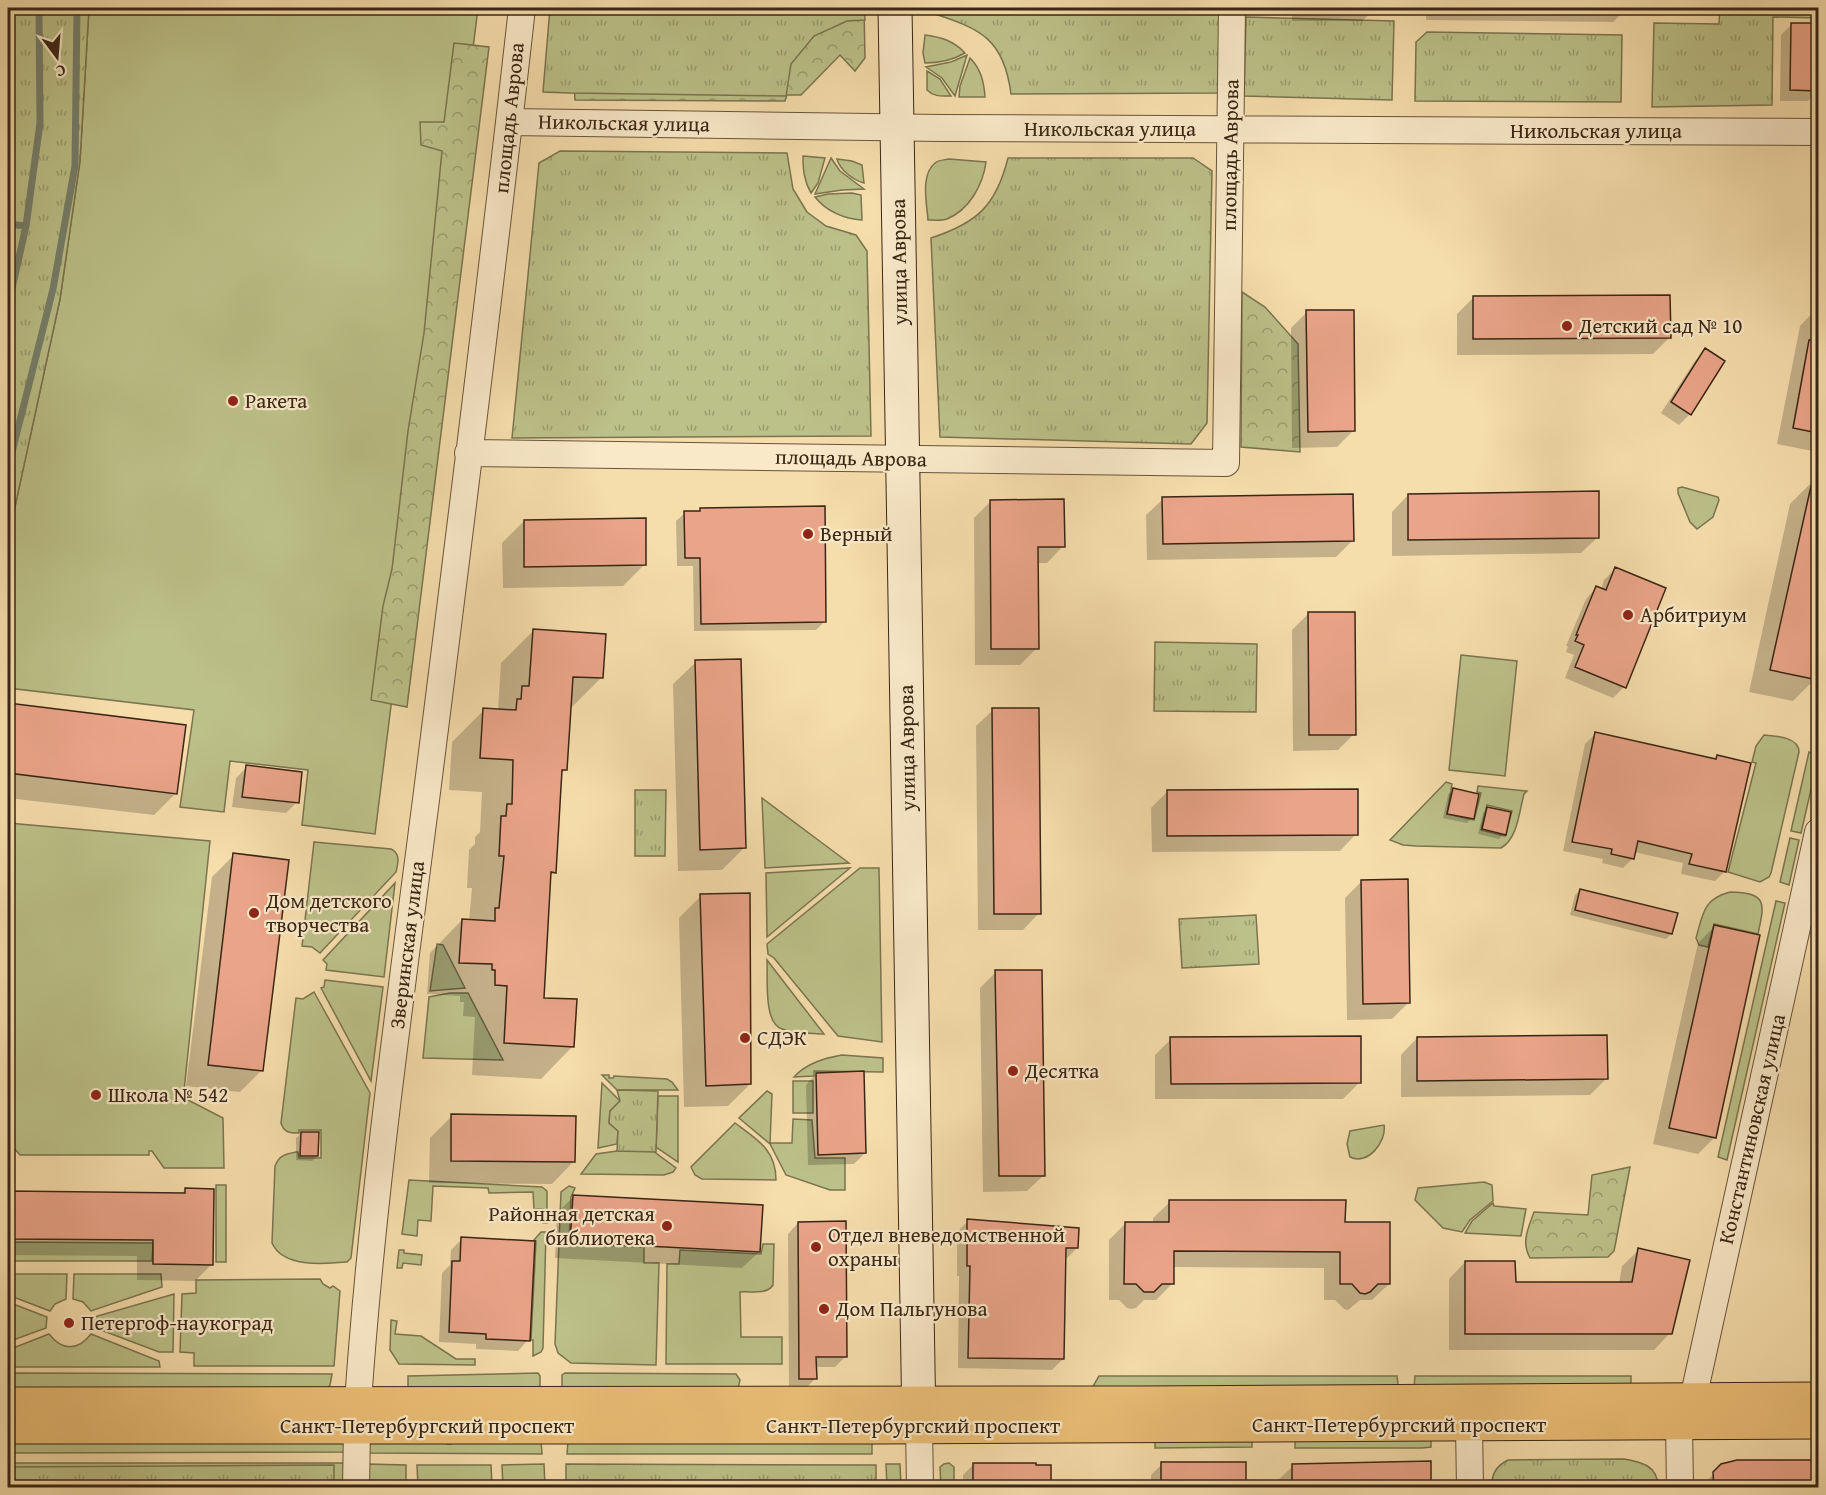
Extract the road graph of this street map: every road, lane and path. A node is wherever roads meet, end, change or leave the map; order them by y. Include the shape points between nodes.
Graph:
1 (522, 8) edge
2 (895, 8) edge
3 (1232, 8) edge
4 (509, 122) junction
5 (896, 127) junction
6 (1231, 129) junction
7 (1818, 132) edge
8 (468, 453) junction
9 (902, 459) junction
10 (1818, 832) edge
11 (1818, 1399) edge
12 (8, 1404) edge
13 (1686, 1411) junction
14 (357, 1414) junction
15 (918, 1414) junction
16 (1818, 1422) edge
17 (1469, 1425) junction
18 (8, 1427) edge
19 (356, 1488) edge
20 (920, 1488) edge
21 (1470, 1488) edge
22 (1680, 1488) edge

1 - 4 street, площадь Аврова
2 - 5 street, улица Аврова
3 - 6 street, площадь Аврова
4 - 5 street, Никольская улица
4 - 8 street, площадь Аврова
5 - 6 street, Никольская улица
5 - 9 street, улица Аврова
6 - 7 street, Никольская улица
6 - 9 street, площадь Аврова via 1226,463
8 - 9 street, площадь Аврова
8 - 14 street, Зверинская улица via 384,1130
9 - 15 street, улица Аврова
10 - 13 street, Константиновская улица
11 - 13 main road, Санкт-Петербургский проспект
12 - 14 main road, Санкт-Петербургский проспект
13 - 15 main road, Санкт-Петербургский проспект
13 - 16 main road, Санкт-Петербургский проспект
13 - 17 main road, Санкт-Петербургский проспект
13 - 22 street, Константиновская улица
14 - 15 main road, Санкт-Петербургский проспект
14 - 18 main road, Санкт-Петербургский проспект
14 - 19 street, Зверинская улица
15 - 17 main road, Санкт-Петербургский проспект
15 - 20 street, улица Аврова
17 - 21 street

